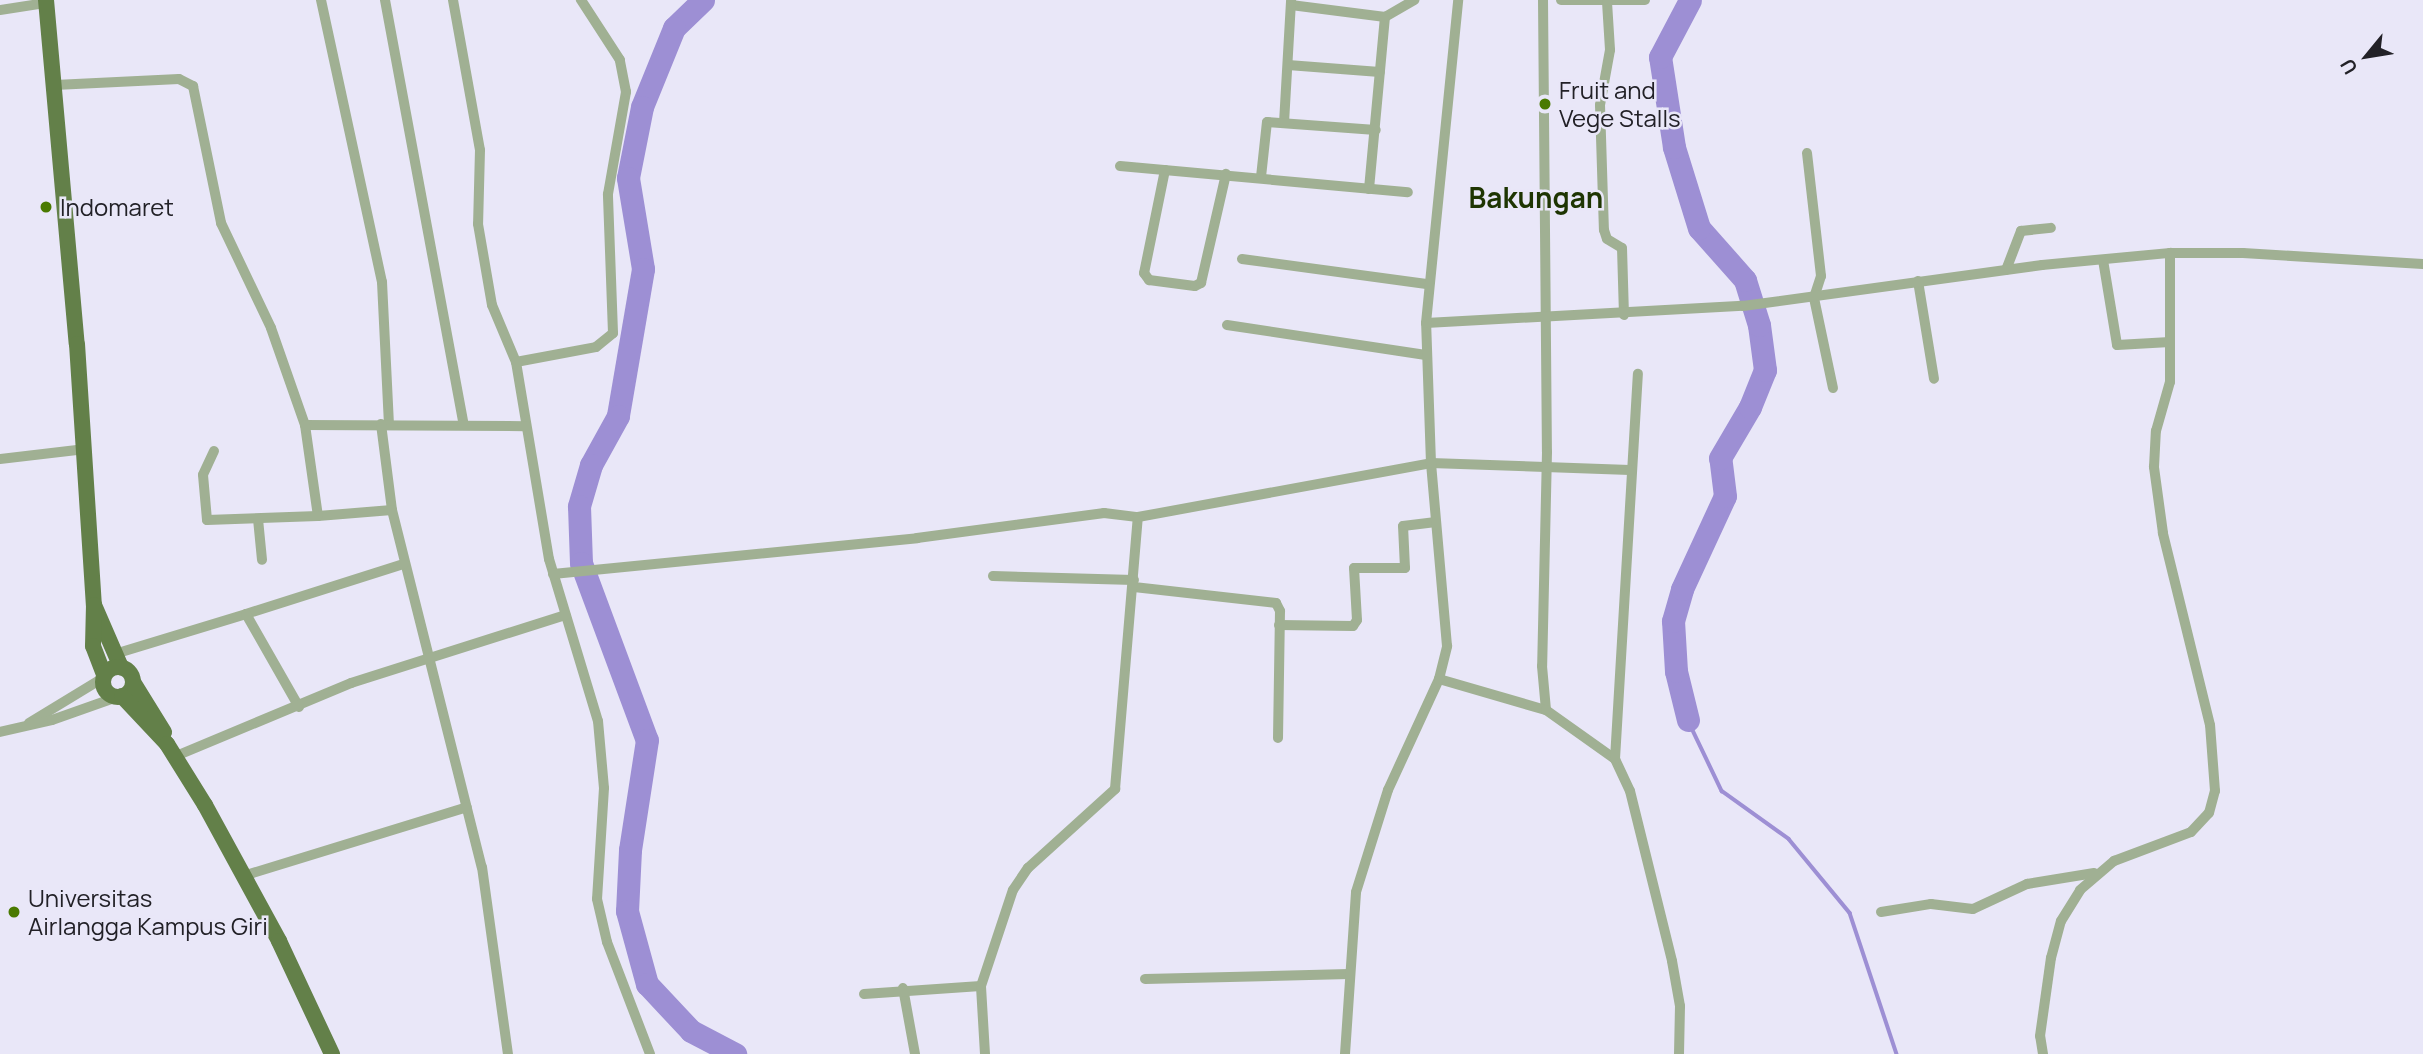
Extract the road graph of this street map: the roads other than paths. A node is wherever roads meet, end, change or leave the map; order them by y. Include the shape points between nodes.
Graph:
1 (321, 0) edge
2 (385, 0) edge
3 (453, 0) edge
4 (582, 0) edge
5 (1414, 0) edge
6 (1458, 0) edge
7 (1543, 0) edge
8 (1561, 0) edge
9 (1644, 0) edge
10 (46, 2) edge
11 (1607, 2) junction
12 (1291, 3) edge
13 (0, 10) edge
14 (1385, 17) junction
15 (1288, 65) junction
16 (1380, 72) junction
17 (55, 85) junction
18 (1284, 123) junction
19 (1376, 130) junction
20 (1807, 153) dead end
21 (1120, 166) dead end
22 (1165, 170) junction
23 (1226, 174) junction
24 (1261, 177) junction
25 (1369, 189) junction
26 (1408, 192) dead end
27 (2051, 228) dead end
28 (2170, 253) junction
29 (1242, 259) dead end
30 (2103, 260) junction
31 (2423, 264) edge
32 (2006, 270) junction
33 (1918, 281) junction
34 (1428, 284) junction
35 (1814, 298) junction
36 (1624, 315) junction
37 (1545, 318) junction
38 (1426, 323) junction
39 (1227, 325) dead end
40 (2170, 342) junction
41 (1426, 355) junction
42 (516, 362) junction
43 (1637, 374) dead end
44 (1934, 379) dead end
45 (1833, 388) dead end
46 (385, 424) junction
47 (305, 425) junction
48 (464, 425) junction
49 (526, 426) junction
50 (85, 449) junction
51 (214, 450) dead end
52 (0, 459) edge
53 (1431, 463) junction
54 (1546, 465) junction
55 (1630, 470) junction
56 (392, 510) junction
57 (318, 516) junction
58 (1138, 517) junction
59 (257, 519) junction
60 (1436, 522) junction
61 (262, 560) dead end
62 (404, 564) junction
63 (553, 574) junction
64 (993, 576) dead end
65 (1134, 583) junction
66 (94, 605) junction
67 (246, 614) junction
68 (565, 615) junction
69 (1279, 625) junction
70 (426, 658) junction
71 (120, 660) junction
72 (103, 676) junction
73 (1439, 679) junction
74 (133, 682) junction
75 (119, 697) junction
76 (299, 707) junction
77 (1546, 710) junction
78 (29, 723) junction
79 (0, 732) edge
80 (1278, 738) dead end
81 (171, 750) junction
82 (1615, 759) junction
83 (467, 807) junction
84 (2094, 873) junction
85 (243, 876) junction
86 (1881, 912) dead end
87 (1349, 974) junction
88 (1145, 979) dead end
89 (981, 986) junction
90 (903, 988) junction
91 (864, 994) dead end
92 (332, 1054) edge
93 (508, 1054) edge
94 (650, 1054) edge
95 (915, 1054) edge
96 (985, 1054) edge
97 (1345, 1054) edge
98 (1679, 1054) edge
99 (2043, 1054) edge

1 - 46 street via 382,282
2 - 48 street
3 - 42 street via 480,150 478,224 492,305
4 - 42 street via 620,60 626,92 608,194 613,334 596,347
5 - 14 street
6 - 34 street
7 - 37 street
8 - 11 street
9 - 11 street
10 - 13 street
10 - 17 main road
11 - 36 street via 1609,50 1600,105 1604,230 1607,239 1622,248
12 - 14 street
12 - 15 street
14 - 16 street
15 - 16 street
15 - 18 street
16 - 19 street
17 - 47 street via 179,79 191,83 200,102 221,223 271,328
17 - 50 main road
18 - 19 street
18 - 24 street via 1265,125
19 - 25 street
20 - 35 street via 1821,276
21 - 22 street
22 - 23 street
22 - 23 street via 1144,273 1149,280 1195,286 1201,283
23 - 24 street
24 - 25 street
25 - 26 street
27 - 32 street via 2021,231
28 - 30 street
28 - 31 street
28 - 40 street
29 - 34 street
30 - 32 street
30 - 40 street via 2117,345
32 - 33 street
33 - 35 street
33 - 44 street
34 - 38 street
35 - 36 street
35 - 45 street
36 - 37 street
37 - 38 street
37 - 54 street
38 - 41 street
39 - 41 street
40 - 84 street via 2170,382 2156,430 2154,467 2163,533 2210,725 2215,791 2208,813 2191,832
41 - 53 street
42 - 49 street
43 - 55 street
46 - 47 street
46 - 48 street
46 - 56 street
47 - 57 street
48 - 49 street
49 - 63 street
50 - 52 street
50 - 66 main road
51 - 59 street via 203,475 208,520
53 - 54 street
53 - 58 street
53 - 60 street
54 - 55 street
54 - 77 street via 1542,666
55 - 82 street
56 - 57 street
56 - 62 street
57 - 59 street
58 - 63 street via 1104,513 917,538
58 - 65 street
59 - 61 street
60 - 69 street via 1404,526 1405,568 1354,568 1357,620 1353,626
60 - 73 street via 1447,646
62 - 67 street
62 - 70 street
63 - 68 street
64 - 65 street
65 - 69 street via 1274,601
65 - 89 street via 1115,789 1028,868 1013,890
66 - 71 main road
66 - 72 main road via 93,646
67 - 71 street
67 - 76 street
68 - 70 street
68 - 94 street via 600,739 604,788 597,899 607,942
69 - 80 street
70 - 76 street via 351,683
70 - 83 street
71 - 72 main road
71 - 74 main road
72 - 75 main road via 105,691
72 - 78 street
73 - 77 street
73 - 87 street via 1388,790 1368,850 1352,915
74 - 75 main road
74 - 81 main road
75 - 78 street via 52,720
75 - 81 main road
76 - 81 street
77 - 82 street
78 - 79 street
81 - 85 main road
82 - 98 street via 1630,790 1672,961 1680,1006
83 - 85 street
83 - 93 street via 494,937
84 - 86 street via 2027,884 1973,909 1931,904
84 - 99 street via 2061,921 2055,940 2044,998
85 - 92 main road
87 - 88 street
87 - 97 street
89 - 90 street
89 - 96 street
90 - 91 street
90 - 95 street

